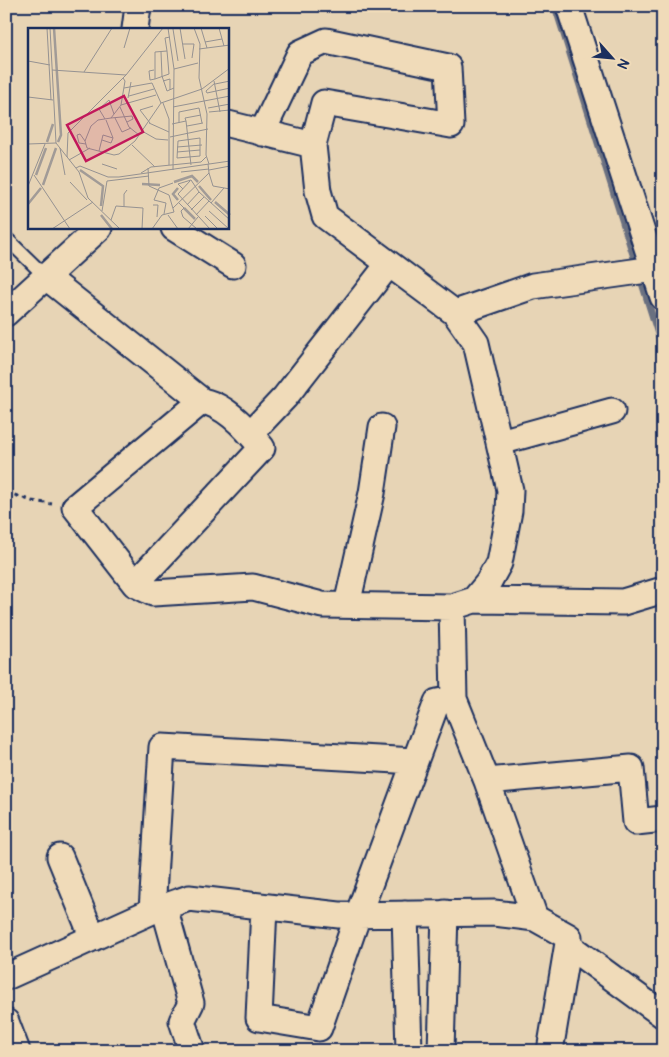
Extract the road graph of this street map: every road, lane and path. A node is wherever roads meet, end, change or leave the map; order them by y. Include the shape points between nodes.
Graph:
1 (138, 6) edge
2 (569, 6) edge
3 (135, 28) edge
4 (229, 124) edge
5 (262, 133) junction
6 (313, 145) junction
7 (98, 229) edge
8 (176, 229) edge
9 (6, 238) edge
10 (388, 264) junction
11 (233, 266) dead end
12 (654, 269) junction
13 (45, 276) junction
14 (663, 297) edge
15 (6, 313) edge
16 (454, 313) junction
17 (202, 401) junction
18 (612, 411) dead end
19 (382, 427) dead end
20 (251, 433) junction
21 (500, 442) junction
22 (6, 492) edge
23 (75, 507) junction
24 (135, 584) junction
25 (663, 590) edge
26 (463, 603) junction
27 (347, 605) junction
28 (454, 699) junction
29 (415, 761) junction
30 (487, 781) junction
31 (663, 819) edge
32 (60, 857) dead end
33 (264, 907) junction
34 (158, 909) junction
35 (445, 913) junction
36 (405, 914) junction
37 (358, 915) junction
38 (535, 918) junction
39 (93, 938) junction
40 (569, 946) junction
41 (6, 977) edge
42 (663, 1015) edge
43 (6, 1022) edge
44 (17, 1051) edge
45 (192, 1051) edge
46 (408, 1051) edge
47 (441, 1051) edge
48 (550, 1051) edge

1 - 3 street
2 - 12 street
4 - 5 street
5 - 6 street
5 - 6 street via 300,53 326,41 448,66 451,125 324,103
6 - 10 street via 318,191 325,216
7 - 13 street
8 - 11 street
9 - 13 lane
10 - 16 street
10 - 20 street via 285,397
12 - 14 street
12 - 16 street via 533,286
13 - 15 street
13 - 17 street
16 - 21 street via 476,343
17 - 20 street via 212,402
17 - 23 street
18 - 21 street
19 - 27 street via 372,493
20 - 24 street via 262,448
21 - 26 street via 510,490 499,563 488,583
22 - 23 path via 32,501
23 - 24 street
24 - 27 street via 152,593 253,587 322,605
25 - 26 street via 623,602
26 - 27 street
26 - 28 street
28 - 29 street via 437,702
28 - 30 street
29 - 34 street via 162,747
29 - 37 street
30 - 31 street via 631,768 636,822
30 - 38 street
32 - 39 street
33 - 34 street via 189,898
33 - 37 street
33 - 37 street via 259,1018 320,1028
34 - 39 street
34 - 45 street via 191,1003 182,1021
35 - 36 street
35 - 38 street via 494,912
35 - 47 street
36 - 37 street
36 - 46 street
38 - 40 street via 569,937
39 - 41 street
40 - 42 street
40 - 48 street
43 - 44 street

